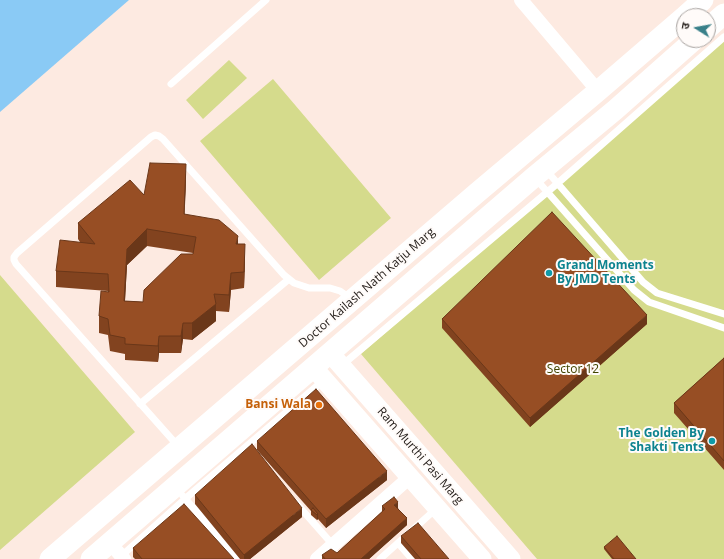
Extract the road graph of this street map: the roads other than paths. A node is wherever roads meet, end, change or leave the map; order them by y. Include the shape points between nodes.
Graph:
1 (266, 0) edge
2 (521, 0) edge
3 (703, 0) edge
4 (694, 8) edge
5 (724, 14) edge
6 (716, 21) edge
7 (676, 23) edge
8 (724, 37) edge
9 (685, 48) edge
10 (171, 84) dead end
11 (598, 91) junction
12 (539, 172) junction
13 (558, 183) junction
14 (478, 192) junction
15 (547, 193) junction
16 (495, 211) junction
17 (289, 279) junction
18 (353, 300) junction
19 (724, 314) edge
20 (724, 328) edge
21 (335, 359) junction
22 (319, 374) junction
23 (140, 404) junction
24 (241, 441) junction
25 (180, 448) junction
26 (252, 453) edge
27 (410, 477) junction
28 (181, 492) junction
29 (292, 499) edge
30 (437, 508) junction
31 (398, 543) junction
32 (333, 545) junction
33 (118, 554) edge
34 (480, 558) edge
35 (50, 559) edge
36 (91, 559) edge
37 (238, 559) edge
38 (317, 559) edge
39 (380, 559) edge
40 (412, 559) edge
41 (511, 559) edge

1 - 10 lane
2 - 11 street
3 - 4 main road, Doctor Kailash Nath Katju Marg
5 - 6 main road
7 - 11 main road, Doctor Kailash Nath Katju Marg
8 - 13 lane
9 - 12 main road, Doctor Kailash Nath Katju Marg
11 - 14 main road, Doctor Kailash Nath Katju Marg
12 - 13 lane
12 - 15 lane
12 - 16 main road, Doctor Kailash Nath Katju Marg
13 - 15 lane
13 - 19 lane via 642,282 657,293
14 - 16 main road
14 - 18 main road, Doctor Kailash Nath Katju Marg
15 - 20 lane via 634,290 650,302
15 - 21 lane
16 - 21 main road, Doctor Kailash Nath Katju Marg
17 - 18 lane via 309,288 330,288 340,291
17 - 23 lane
17 - 23 lane via 163,139 155,135 151,137 14,257 16,264
18 - 25 main road, Doctor Kailash Nath Katju Marg
21 - 22 main road, Doctor Kailash Nath Katju Marg
21 - 41 street, Ram Murthi Pasi Marg
22 - 24 main road, Doctor Kailash Nath Katju Marg
22 - 27 street, Ram Murthi Pasi Marg
23 - 25 lane
24 - 26 lane
24 - 28 main road, Doctor Kailash Nath Katju Marg
25 - 35 main road, Doctor Kailash Nath Katju Marg
27 - 30 street, Ram Murthi Pasi Marg
27 - 32 street
28 - 33 main road, Doctor Kailash Nath Katju Marg
28 - 37 lane
29 - 32 lane
30 - 31 lane
30 - 34 street, Ram Murthi Pasi Marg
31 - 39 lane
31 - 40 lane
32 - 38 street
33 - 36 main road, Doctor Kailash Nath Katju Marg

